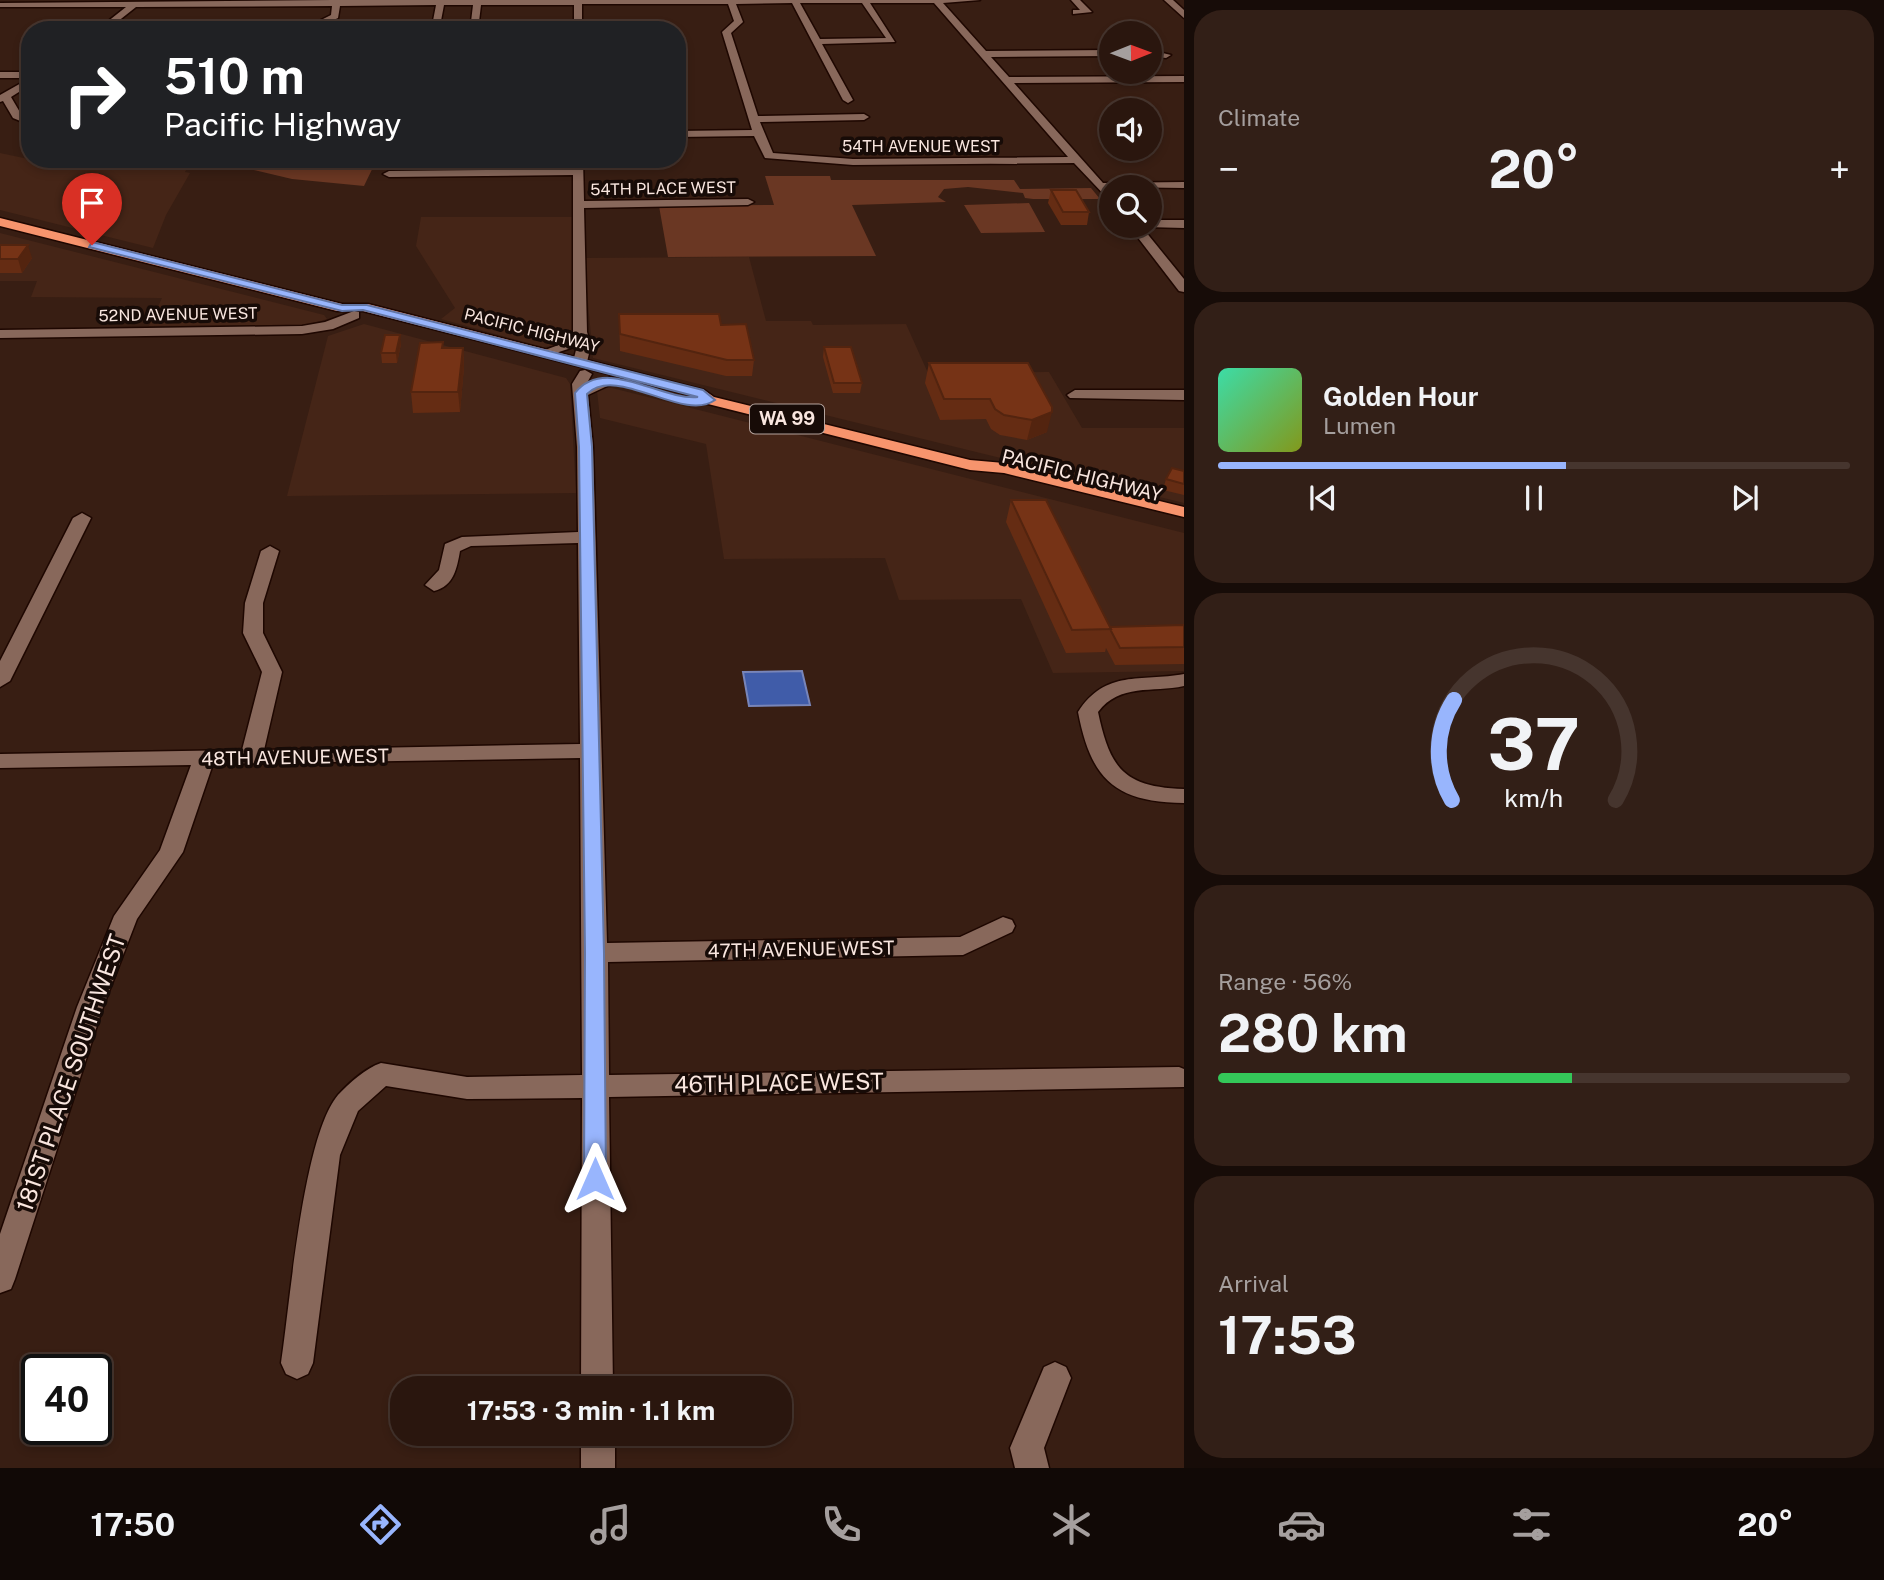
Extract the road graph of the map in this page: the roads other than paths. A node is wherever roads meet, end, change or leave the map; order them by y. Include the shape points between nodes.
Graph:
1 (794, 0) edge
2 (864, 0) edge
3 (936, 0) edge
4 (976, 0) edge
5 (1075, 0) edge
6 (1168, 0) edge
7 (578, 1) edge
8 (32, 2) edge
9 (336, 2) edge
10 (731, 2) edge
11 (477, 3) junction
12 (440, 4) junction
13 (0, 5) edge
14 (132, 5) junction
15 (1076, 12) dead end
16 (1184, 15) edge
17 (112, 21) edge
18 (328, 21) edge
19 (437, 21) edge
20 (475, 21) edge
21 (578, 21) edge
22 (816, 43) junction
23 (1099, 53) edge
24 (986, 54) junction
25 (1162, 54) edge
26 (1166, 55) dead end
27 (0, 75) edge
28 (21, 75) edge
29 (1184, 79) edge
30 (1009, 80) junction
31 (21, 87) edge
32 (3, 98) edge
33 (848, 100) dead end
34 (864, 117) dead end
35 (21, 118) edge
36 (754, 119) junction
37 (758, 133) junction
38 (686, 134) edge
39 (1079, 160) junction
40 (531, 168) edge
41 (578, 168) edge
42 (390, 174) dead end
43 (1099, 185) edge
44 (1162, 185) edge
45 (1184, 185) edge
46 (748, 202) dead end
47 (578, 205) junction
48 (0, 222) edge
49 (1162, 225) edge
50 (1184, 225) edge
51 (1144, 238) edge
52 (1184, 288) edge
53 (348, 312) junction
54 (0, 334) edge
55 (580, 334) junction
56 (544, 353) junction
57 (583, 368) junction
58 (611, 381) junction
59 (581, 393) junction
60 (1075, 395) dead end
61 (1184, 395) edge
62 (709, 400) junction
63 (970, 465) junction
64 (1028, 484) junction
65 (1118, 496) junction
66 (1184, 512) edge
67 (82, 518) dead end
68 (1184, 523) edge
69 (587, 537) junction
70 (270, 551) dead end
71 (434, 585) dead end
72 (1184, 680) edge
73 (0, 681) edge
74 (589, 751) junction
75 (204, 758) junction
76 (251, 758) junction
77 (0, 761) edge
78 (1184, 796) edge
79 (1003, 926) dead end
80 (595, 953) junction
81 (1179, 1079) dead end
82 (595, 1085) junction
83 (0, 1279) edge
84 (297, 1363) dead end
85 (597, 1376) edge
86 (1055, 1378) dead end
87 (598, 1446) edge
88 (598, 1468) edge
89 (1032, 1468) edge

1 - 2 street
1 - 10 street
1 - 22 street
2 - 3 street
2 - 22 street via 892,37 890,41
3 - 4 street
3 - 24 street
5 - 15 street via 1088,12
6 - 16 street
7 - 10 street
7 - 11 street
7 - 21 street
8 - 13 street
8 - 14 street
9 - 12 street
9 - 14 street
9 - 18 street via 340,16
10 - 36 street via 739,22 726,32
11 - 12 street
11 - 20 street
12 - 19 street
14 - 17 street
22 - 33 street
23 - 24 street
24 - 30 street
25 - 26 street
27 - 28 street
29 - 30 street
30 - 39 street
31 - 32 street
32 - 35 street
34 - 36 street
36 - 37 street
37 - 38 street
37 - 39 street, 54TH AVENUE WEST via 766,153 783,159
39 - 43 street
40 - 42 street, 54TH PLACE WEST
41 - 47 street
44 - 45 street
46 - 47 street, 54TH PLACE WEST
47 - 55 street
48 - 53 highway, PACIFIC HIGHWAY / WA 99
49 - 50 street
51 - 52 street
53 - 54 street, 52ND AVENUE WEST via 328,326 302,330
53 - 56 highway, PACIFIC HIGHWAY / WA 99 via 394,315
53 - 57 highway, PACIFIC HIGHWAY / WA 99 via 495,351
55 - 56 street via 569,346
55 - 57 street
56 - 57 highway, PACIFIC HIGHWAY / WA 99
57 - 58 highway, PACIFIC HIGHWAY / WA 99
57 - 59 street
57 - 62 highway, PACIFIC HIGHWAY / WA 99 via 641,378 699,393
58 - 59 street
58 - 62 highway, PACIFIC HIGHWAY / WA 99 via 692,401
59 - 69 street
60 - 61 street
62 - 63 highway, PACIFIC HIGHWAY / WA 99
63 - 64 highway, PACIFIC HIGHWAY / WA 99
63 - 65 highway, PACIFIC HIGHWAY / WA 99 via 1004,468
64 - 65 highway
64 - 68 highway, PACIFIC HIGHWAY / WA 99
65 - 66 highway, PACIFIC HIGHWAY / WA 99
67 - 73 street
69 - 71 street via 468,541 451,548 448,572
69 - 74 street
70 - 76 street via 254,603 253,633 272,673
72 - 78 street via 1126,684 1099,694 1088,712 1110,774 1136,788
74 - 76 street, 48TH AVENUE WEST
74 - 80 street
75 - 76 street, 48TH AVENUE WEST
75 - 77 street, 48TH AVENUE WEST
75 - 83 street, 181ST PLACE SOUTHWEST via 171,852 126,916 90,1007
79 - 80 street, 47TH AVENUE WEST via 963,946
80 - 82 street
81 - 82 street, 46TH PLACE WEST
82 - 84 street, 46TH PLACE WEST via 467,1088 382,1074 347,1104 326,1155
82 - 85 street
86 - 89 street via 1027,1448
87 - 88 street

